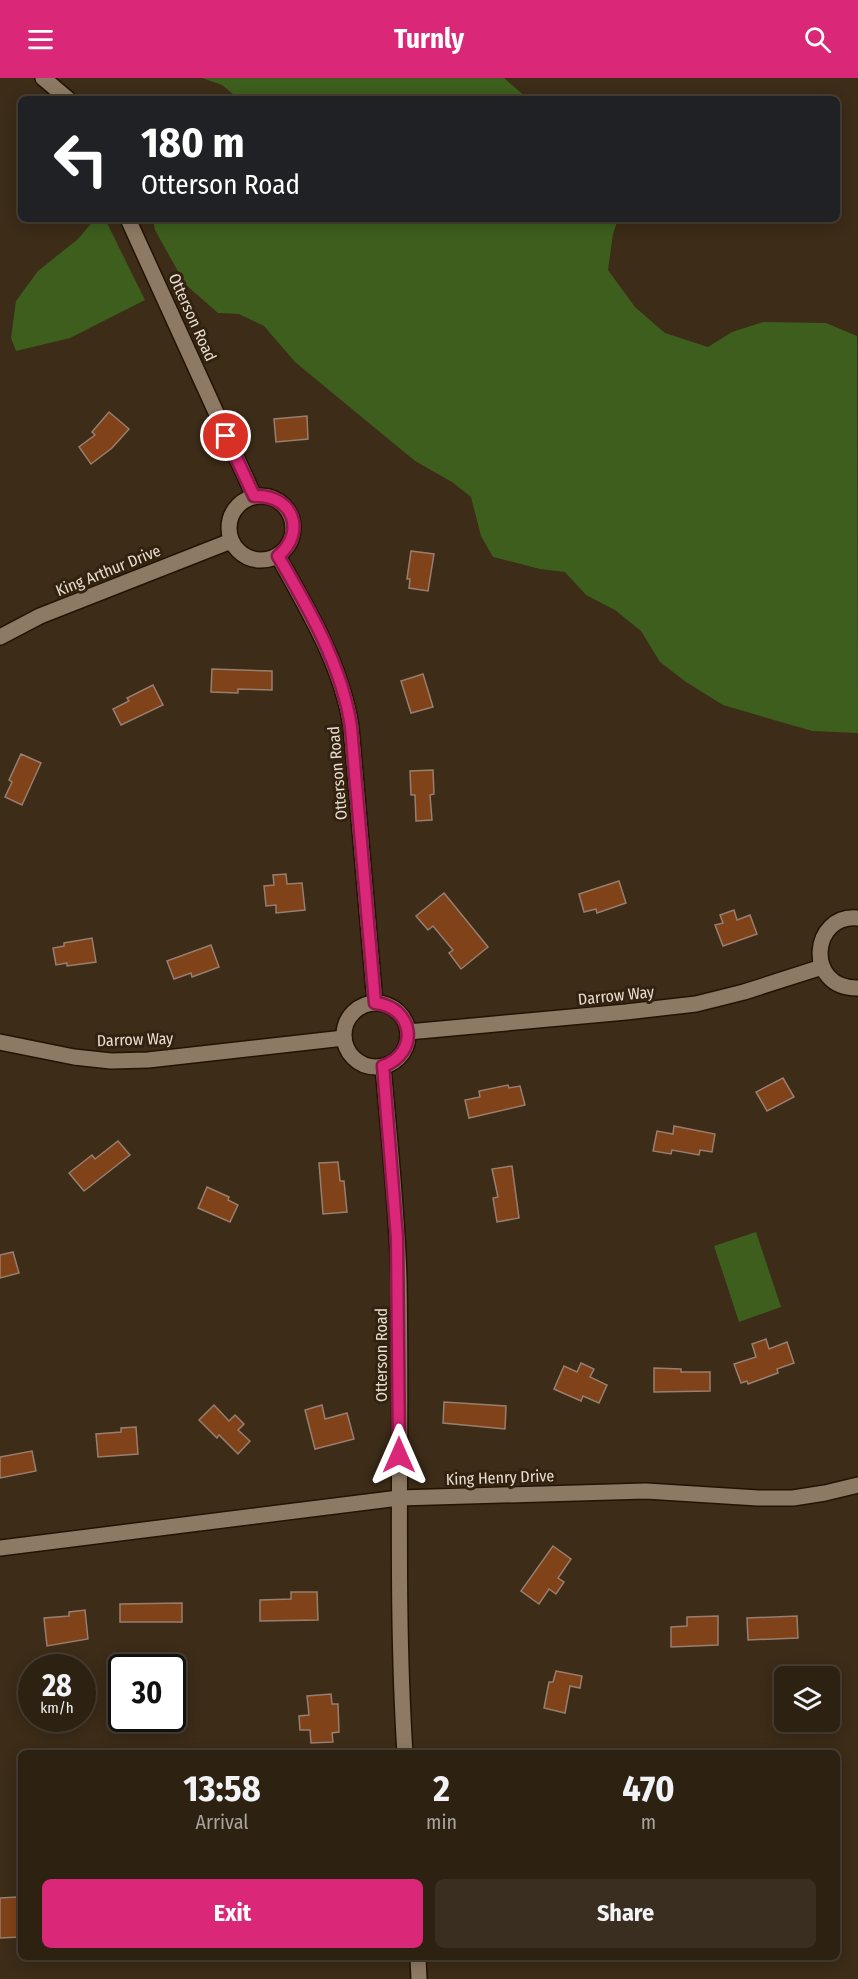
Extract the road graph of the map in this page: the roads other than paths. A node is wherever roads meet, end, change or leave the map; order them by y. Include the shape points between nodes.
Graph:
1 (43, 78) edge
2 (64, 96) edge
3 (129, 222) edge
4 (254, 496) junction
5 (231, 541) junction
6 (278, 556) junction
7 (0, 637) edge
8 (858, 918) edge
9 (822, 967) junction
10 (858, 988) edge
11 (375, 1003) junction
12 (408, 1032) junction
13 (344, 1038) junction
14 (0, 1042) edge
15 (383, 1066) junction
16 (858, 1485) edge
17 (399, 1498) junction
18 (0, 1548) edge
19 (405, 1750) edge
20 (418, 1960) edge
21 (419, 1979) edge

1 - 2 street
3 - 4 street, Otterson Road
4 - 5 street via 232,513
4 - 6 street via 274,498 290,511 294,531 286,550
5 - 6 street via 251,559
5 - 7 street, King Arthur Drive via 40,616
6 - 11 street, Otterson Road via 321,637 347,702
8 - 9 street via 842,920 825,934 820,944
9 - 10 street via 837,985
9 - 12 street, Darrow Way via 696,1004
11 - 12 street via 398,1011
11 - 13 street via 352,1014
12 - 15 street via 402,1054
13 - 14 street, Darrow Way via 111,1061 74,1058
13 - 15 street via 354,1058 367,1065
15 - 17 street, Otterson Road via 397,1238
16 - 17 street, King Henry Drive via 793,1498 646,1491
17 - 18 street, King Henry Drive
17 - 19 street, Otterson Road
20 - 21 street

